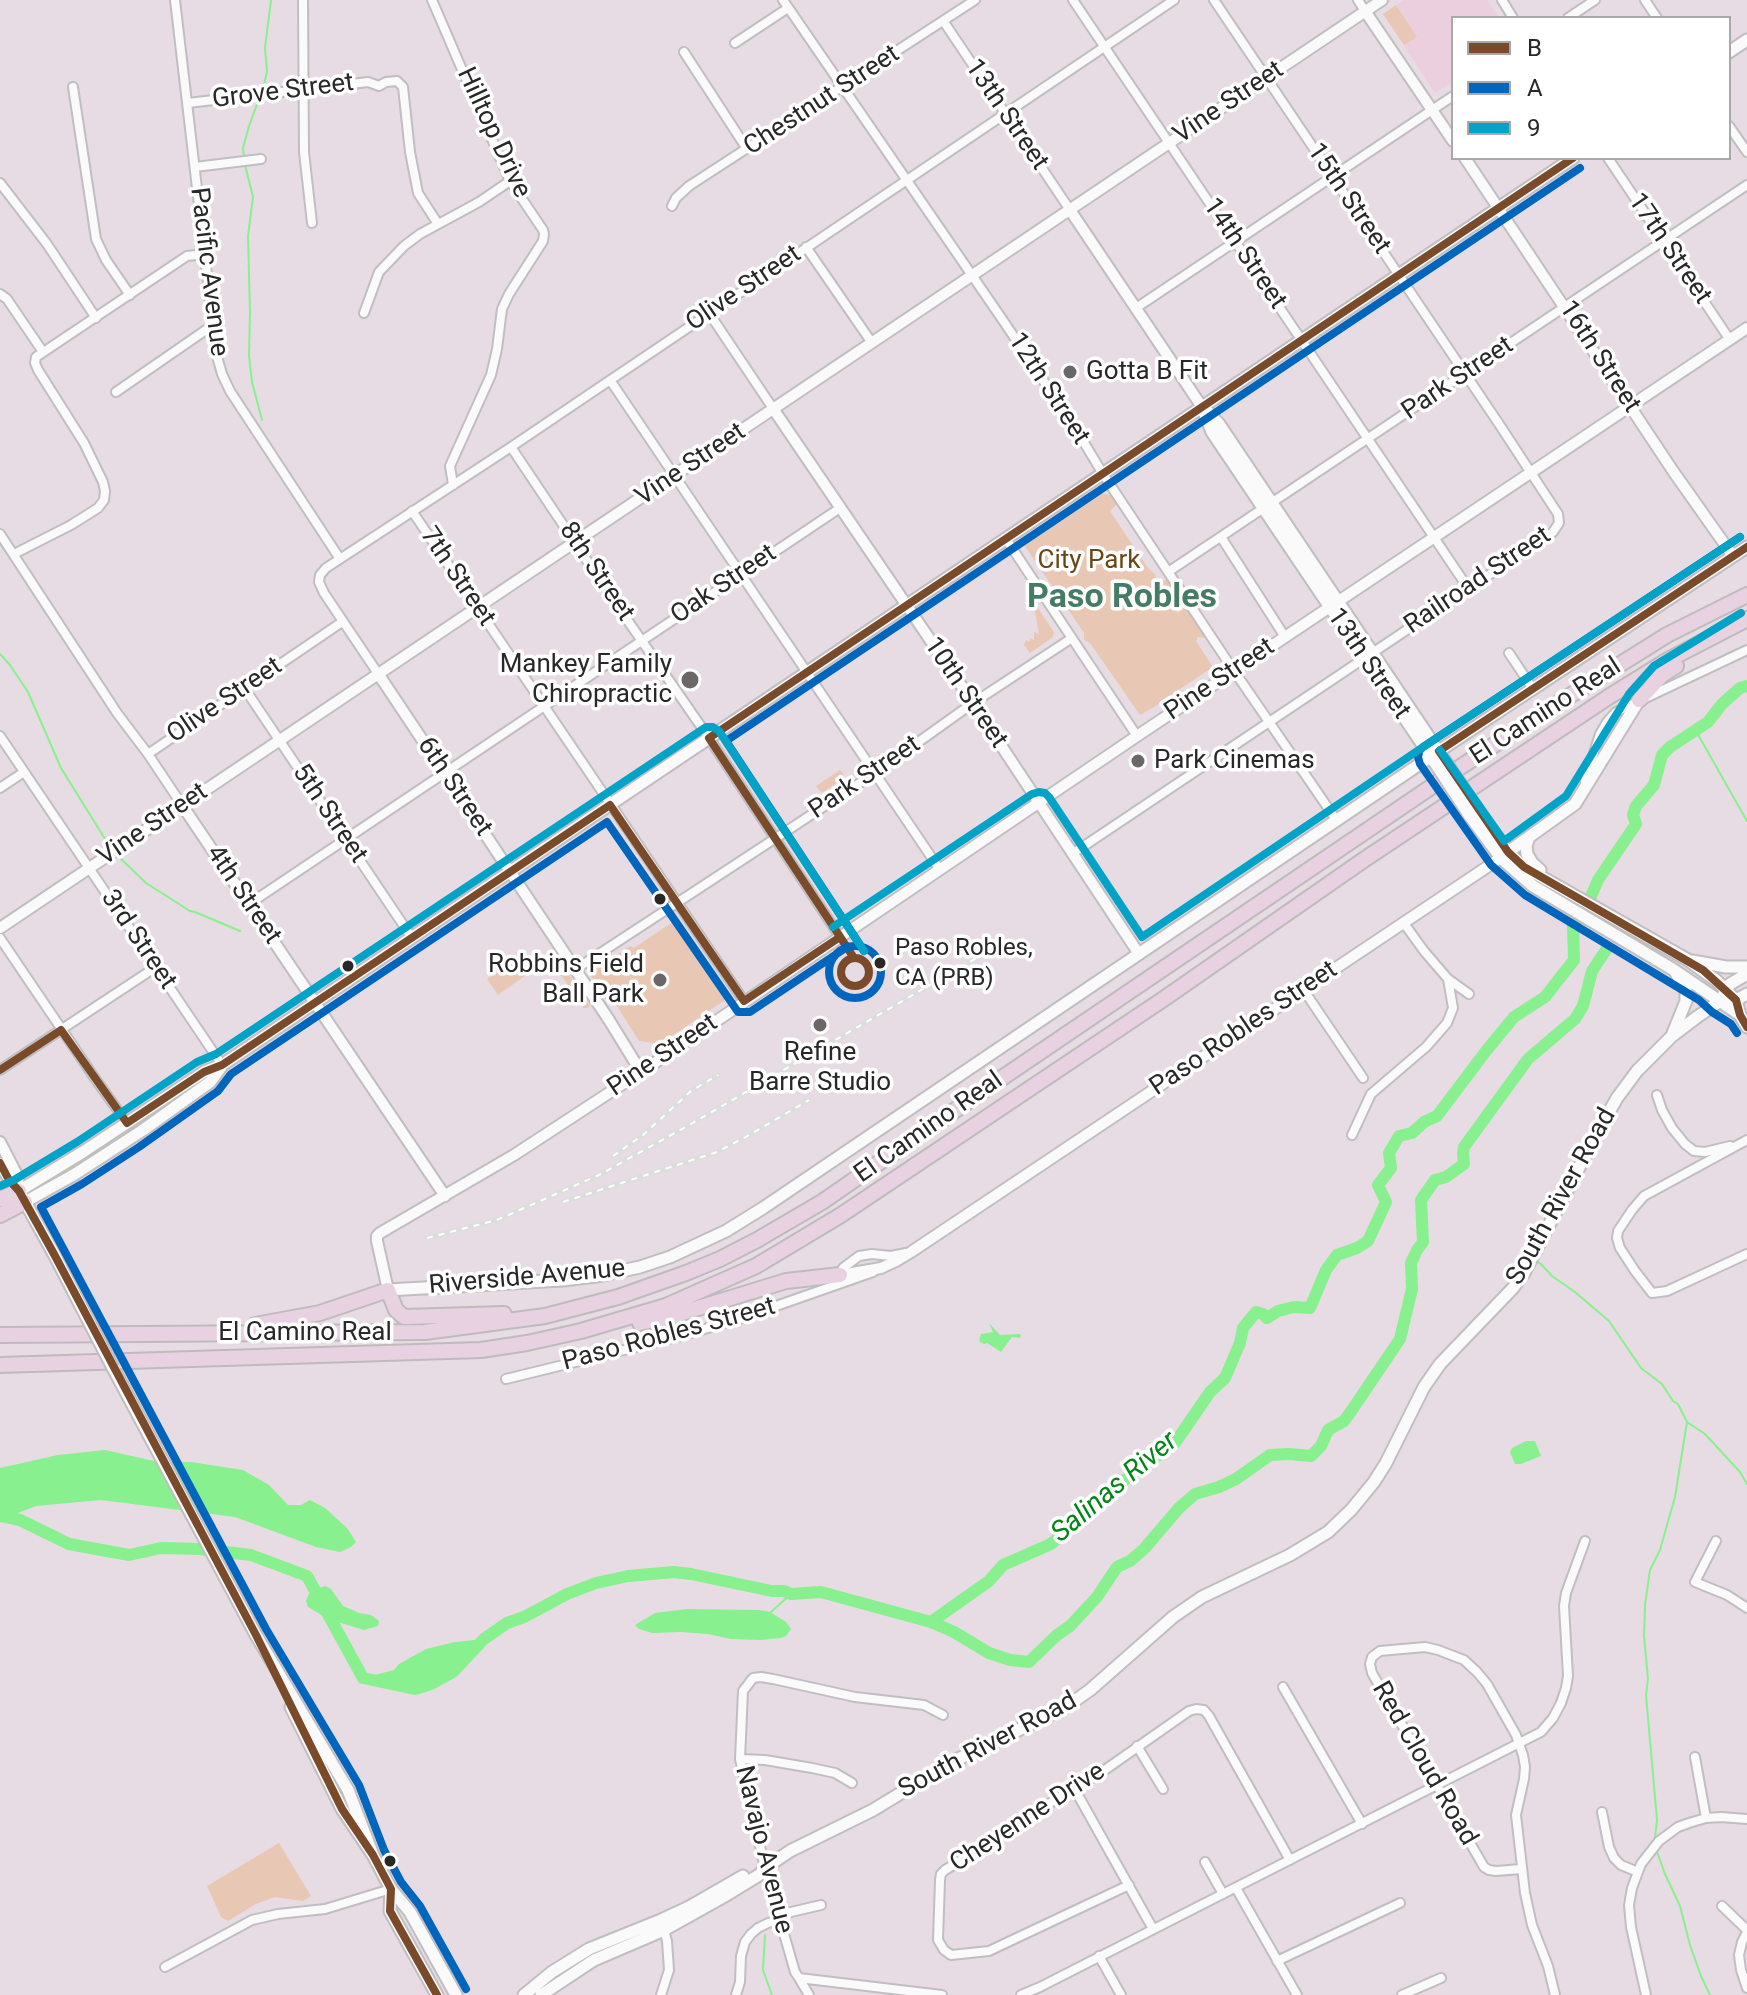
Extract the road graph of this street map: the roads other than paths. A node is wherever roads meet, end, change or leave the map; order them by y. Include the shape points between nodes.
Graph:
1 (175, 0) edge
2 (303, 0) edge
3 (432, 0) edge
4 (975, 0) edge
5 (1073, 0) edge
6 (1174, 0) edge
7 (1214, 0) edge
8 (1358, 0) edge
9 (1382, 0) edge
10 (1595, 0) edge
11 (785, 4) edge
12 (1365, 11) junction
13 (1571, 16) edge
14 (944, 22) junction
15 (735, 43) dead end
16 (1104, 47) junction
17 (684, 52) dead end
18 (1267, 77) junction
19 (842, 86) junction
20 (73, 87) dead end
21 (305, 88) junction
22 (1451, 97) edge
23 (188, 103) junction
24 (1432, 110) junction
25 (1005, 113) junction
26 (1731, 129) edge
27 (1451, 138) edge
28 (1169, 143) junction
29 (747, 149) junction
30 (1747, 152) edge
31 (261, 159) dead end
32 (1466, 160) edge
33 (1570, 160) edge
34 (1609, 160) edge
35 (195, 167) junction
36 (1333, 176) junction
37 (907, 180) junction
38 (510, 181) junction
39 (0, 183) edge
40 (1747, 185) edge
41 (672, 206) dead end
42 (1498, 207) junction
43 (1070, 210) junction
44 (312, 223) dead end
45 (438, 224) junction
46 (1235, 241) junction
47 (1664, 241) junction
48 (806, 247) junction
49 (205, 254) junction
50 (1399, 274) junction
51 (971, 276) junction
52 (0, 294) edge
53 (130, 295) junction
54 (1566, 307) junction
55 (1136, 308) junction
56 (364, 313) dead end
57 (709, 313) junction
58 (96, 318) junction
59 (213, 325) junction
60 (1747, 328) edge
61 (1301, 340) junction
62 (1730, 340) junction
63 (872, 343) junction
64 (43, 352) junction
65 (1465, 373) junction
66 (610, 380) junction
67 (116, 392) dead end
68 (1630, 406) junction
69 (1202, 407) junction
70 (774, 410) junction
71 (1368, 439) junction
72 (511, 447) junction
73 (1103, 474) junction
74 (1531, 474) junction
75 (675, 476) junction
76 (453, 485) junction
77 (1269, 506) junction
78 (840, 508) junction
79 (412, 511) junction
80 (1560, 519) joint
81 (0, 534) edge
82 (1221, 537) junction
83 (1435, 538) junction
84 (1006, 539) junction
85 (575, 542) junction
86 (1747, 547) edge
87 (14, 554) junction
88 (1733, 556) junction
89 (340, 559) junction
90 (1168, 572) junction
91 (741, 574) junction
92 (319, 582) joint
93 (1747, 586) edge
94 (1468, 588) junction
95 (1747, 595) edge
96 (1335, 604) junction
97 (906, 606) junction
98 (478, 608) junction
99 (1747, 621) edge
100 (342, 622) junction
101 (1667, 635) junction
102 (1285, 637) junction
103 (1072, 638) junction
104 (642, 640) junction
105 (1747, 650) edge
106 (1509, 653) dead end
107 (1369, 655) junction
108 (1234, 671) junction
109 (807, 673) junction
110 (379, 675) junction
111 (245, 689) junction
112 (1533, 689) junction
113 (1657, 694) junction
114 (1639, 700) junction
115 (973, 703) junction
116 (543, 706) junction
117 (1270, 722) junction
118 (1625, 723) junction
119 (0, 736) edge
120 (1137, 736) junction
121 (709, 738) junction
122 (280, 741) junction
123 (148, 754) junction
124 (1434, 754) junction
125 (24, 772) junction
126 (444, 773) junction
127 (875, 773) junction
128 (0, 788) edge
129 (1039, 804) junction
130 (1575, 804) junction
131 (182, 805) junction
132 (610, 805) junction
133 (1337, 821) junction
134 (1529, 837) junction
135 (775, 838) junction
136 (346, 839) junction
137 (1072, 854) junction
138 (1504, 855) junction
139 (89, 868) junction
140 (940, 870) junction
141 (510, 872) junction
142 (1540, 879) junction
143 (677, 902) junction
144 (249, 904) junction
145 (1403, 922) junction
146 (0, 928) edge
147 (840, 937) junction
148 (0, 938) edge
149 (412, 938) junction
150 (1139, 954) junction
151 (1685, 958) junction
152 (156, 967) junction
153 (1747, 967) edge
154 (576, 969) junction
155 (1675, 970) junction
156 (1747, 974) edge
157 (1448, 979) junction
158 (1303, 989) junction
159 (1726, 990) junction
160 (1469, 994) dead end
161 (1741, 997) edge
162 (744, 1001) junction
163 (315, 1002) junction
164 (1719, 1002) junction
165 (1740, 1015) junction
166 (1747, 1027) edge
167 (61, 1030) junction
168 (1672, 1036) junction
169 (222, 1065) junction
170 (0, 1070) edge
171 (641, 1072) junction
172 (1363, 1078) dead end
173 (1657, 1095) dead end
174 (127, 1123) junction
175 (1352, 1135) dead end
176 (1745, 1141) edge
177 (0, 1142) edge
178 (0, 1163) edge
179 (22, 1196) junction
180 (445, 1196) junction
181 (0, 1199) edge
182 (0, 1215) edge
183 (911, 1252) junction
184 (1747, 1254) edge
185 (881, 1268) junction
186 (840, 1275) junction
187 (831, 1288) junction
188 (388, 1290) junction
189 (545, 1316) junction
190 (581, 1331) junction
191 (124, 1334) junction
192 (0, 1335) edge
193 (0, 1365) edge
194 (506, 1379) dead end
195 (1585, 1541) dead end
196 (1716, 1541) dead end
197 (1747, 1608) edge
198 (1283, 1687) dead end
199 (943, 1715) dead end
200 (1519, 1743) junction
201 (1137, 1746) junction
202 (1695, 1757) dead end
203 (740, 1759) junction
204 (852, 1783) dead end
205 (1437, 1786) junction
206 (1074, 1788) junction
207 (1163, 1789) dead end
208 (1602, 1812) dead end
209 (1706, 1818) junction
210 (1747, 1819) edge
211 (1362, 1824) junction
212 (1290, 1860) junction
213 (1205, 1862) dead end
214 (765, 1868) junction
215 (1521, 1869) junction
216 (1638, 1872) junction
217 (1129, 1885) junction
218 (1236, 1888) junction
219 (391, 1889) junction
220 (1223, 1894) junction
221 (1400, 1903) dead end
222 (821, 1905) dead end
223 (1722, 1906) dead end
224 (779, 1918) junction
225 (662, 1925) junction
226 (1153, 1929) junction
227 (1747, 1931) edge
228 (1099, 1956) junction
229 (1277, 1961) junction
230 (165, 1967) dead end
231 (799, 1978) junction
232 (1441, 1978) dead end
233 (1747, 1988) edge
234 (437, 1995) edge
235 (456, 1995) edge
236 (524, 1995) edge
237 (541, 1995) edge
238 (661, 1995) edge
239 (736, 1995) edge
240 (809, 1995) edge
241 (942, 1995) edge
242 (1023, 1995) edge
243 (1121, 1995) edge
244 (1297, 1995) edge
245 (1402, 1995) edge
246 (1555, 1995) edge
247 (1646, 1995) edge

1 - 23 street, Pacific Avenue
2 - 21 street
3 - 38 street, Hilltop Drive
4 - 14 street, Chestnut Street
5 - 16 street, 14th Street
6 - 16 street, Olive Street
7 - 18 street, 15th Street
8 - 12 street
9 - 12 street, Vine Street
10 - 13 street
11 - 15 street
11 - 19 street, 12th Street
12 - 18 street, Vine Street
12 - 24 street
14 - 19 street, Chestnut Street
14 - 25 street, 13th Street
16 - 25 street, Olive Street
16 - 28 street, 14th Street
17 - 29 street
18 - 28 street, Vine Street
18 - 36 street, 15th Street
19 - 29 street, Chestnut Street
19 - 37 street, 12th Street
20 - 53 street via 96,239
21 - 23 street, Grove Street
21 - 44 street via 304,152
21 - 45 street, Grove Street via 397,81 403,87 416,188
22 - 24 street
23 - 35 street, Pacific Avenue
24 - 27 street
24 - 36 street
25 - 37 street, Olive Street
25 - 43 street, 13th Street
26 - 30 street
28 - 43 street, Vine Street
28 - 46 street, 14th Street
29 - 41 street, Chestnut Street via 689,186
31 - 35 street
32 - 42 street, 16th Street
33 - 42 main road
34 - 47 street, 17th Street
35 - 49 street, Pacific Avenue
36 - 46 street
36 - 50 street, 15th Street
37 - 48 street, Olive Street
37 - 51 street, 12th Street
38 - 45 street
38 - 76 street, Hilltop Drive via 543,230 543,241 502,309 491,375 450,466
39 - 58 street
40 - 47 street, Park Street
42 - 50 main road
42 - 54 street, 16th Street
43 - 51 street, Vine Street
43 - 55 street, 13th Street
45 - 56 street via 384,265
46 - 55 street
46 - 61 street, 14th Street
47 - 54 street, Park Street
47 - 62 street, 17th Street
48 - 57 street, Olive Street
48 - 63 street
49 - 53 street via 187,256
49 - 59 street, Pacific Avenue
50 - 61 main road
50 - 65 street, 15th Street
51 - 63 street, Vine Street
51 - 73 street, 12th Street
52 - 64 street
53 - 58 street
54 - 65 street, Park Street
54 - 68 street, 16th Street
55 - 69 street, 13th Street
57 - 66 street, Olive Street
57 - 70 street, 10th Street
58 - 64 street
59 - 67 street
59 - 89 street, Pacific Avenue via 230,391
60 - 62 street, Pine Street
61 - 69 main road
61 - 71 street, 14th Street
62 - 68 street, Pine Street
63 - 70 street, Vine Street
64 - 87 street via 35,363 84,443 102,480 104,500 71,525
65 - 71 street, Park Street
65 - 74 street, 15th Street
66 - 72 street, Olive Street
66 - 75 street
68 - 74 street, Pine Street
68 - 88 street, 16th Street
69 - 73 main road
69 - 77 main road, 13th Street via 1212,432
70 - 75 street, Vine Street
70 - 78 street, 10th Street
71 - 77 street, Park Street
71 - 83 street, 14th Street
72 - 76 street, Olive Street
72 - 85 street, 8th Street
73 - 84 main road
73 - 90 street, 12th Street
74 - 80 street, 15th Street
74 - 83 street, Pine Street
75 - 85 street, Vine Street
75 - 91 street
76 - 79 street, Olive Street
77 - 82 street, Park Street
77 - 96 main road, 13th Street
78 - 91 street, Oak Street
78 - 97 street, 10th Street
79 - 89 street, Olive Street
79 - 98 street, 7th Street
80 - 94 street, Railroad Street via 1553,532
81 - 87 street, 4th Street
82 - 90 street, Park Street
82 - 102 street
83 - 94 street, 14th Street
83 - 96 street, Pine Street
84 - 97 main road
84 - 103 street
85 - 98 street, Vine Street
85 - 104 street, 8th Street
86 - 88 main road, Riverside Avenue
87 - 123 street, 4th Street
88 - 112 main road, Riverside Avenue
89 - 92 street, Olive Street via 322,572
90 - 108 street, 12th Street
91 - 104 street, Oak Street
91 - 109 street
92 - 100 street, 6th Street
93 - 101 highway
94 - 107 street, Railroad Street
95 - 101 highway, El Camino Real
96 - 102 street, Pine Street
96 - 107 main road, 13th Street
97 - 109 main road
97 - 115 street, 10th Street
98 - 110 street, Vine Street
98 - 116 street, 7th Street
99 - 114 highway via 1662,675
99 - 190 highway, El Camino Real via 1610,696 816,1230 713,1286
100 - 110 street, 6th Street
100 - 111 street, Olive Street
101 - 189 highway, El Camino Real via 1462,766 822,1202 686,1273
102 - 108 street, Pine Street
103 - 115 street, Park Street
103 - 120 street
104 - 116 street, Oak Street
104 - 121 street, 8th Street
105 - 113 street, Paso Robles Street
106 - 112 street
107 - 117 street, Railroad Street
107 - 124 main road, 13th Street
108 - 117 street, 12th Street
108 - 120 street, Pine Street
109 - 121 main road
109 - 127 street
110 - 122 street, Vine Street
110 - 126 street, 6th Street
111 - 122 street, 5th Street
111 - 123 street, Olive Street
112 - 124 main road, Riverside Avenue
113 - 114 street, Paso Robles Street
113 - 118 street, Paso Robles Street
114 - 118 main road, Paso Robles Street
114 - 130 street, Paso Robles Street via 1607,722
115 - 127 street, Park Street
115 - 129 street, 10th Street
116 - 126 street, Oak Street
116 - 132 street, 7th Street
117 - 133 street, 12th Street
117 - 137 street, Railroad Street
118 - 130 main road, Paso Robles Street
119 - 125 street, 3rd Street
120 - 129 street, Pine Street
121 - 132 main road
121 - 135 street, 8th Street
122 - 131 street, Vine Street
122 - 136 street, 5th Street
123 - 131 street, 4th Street
124 - 133 main road, Riverside Avenue
124 - 138 main road, 13th Street, bridge
125 - 128 street
125 - 139 street, 3rd Street
126 - 136 street, Oak Street
126 - 141 street, 6th Street
127 - 135 street, Park Street
127 - 140 street
129 - 137 street, 10th Street
129 - 140 street, Pine Street
130 - 134 main road, Paso Robles Street
131 - 139 street, Vine Street
131 - 144 street, 4th Street
132 - 141 main road
132 - 143 street, 7th Street
133 - 150 main road, Riverside Avenue
134 - 138 main road, Paso Robles Street
134 - 142 main road via 1527,854
135 - 143 street, Park Street
135 - 147 street, 8th Street
136 - 144 street, Oak Street
136 - 149 street, 5th Street
137 - 150 street, 10th Street
138 - 142 main road, 13th Street
138 - 145 street, Paso Robles Street
139 - 146 street, Vine Street
139 - 152 street, 3rd Street
140 - 147 street, Pine Street
141 - 149 main road
141 - 154 street, 6th Street
142 - 151 main road, 13th Street
142 - 155 main road, 13th Street
143 - 154 street, Park Street
143 - 162 street, 7th Street
144 - 163 street, 4th Street
145 - 157 street
145 - 158 street, Paso Robles Street
147 - 162 street, Pine Street
148 - 167 street
149 - 163 main road
150 - 188 main road, Riverside Avenue via 763,1208 695,1247 603,1275
151 - 153 main road
151 - 159 main road
152 - 167 street
152 - 169 street, 3rd Street
154 - 171 street, 6th Street
155 - 164 main road, 13th Street
155 - 168 main road via 1686,1001
156 - 159 main road
157 - 160 street
157 - 175 street via 1453,1008 1447,1023 1371,1094
158 - 172 street
158 - 183 street, Paso Robles Street
159 - 161 main road
159 - 164 main road
161 - 164 main road
161 - 165 main road
162 - 171 street, Pine Street
163 - 169 main road
163 - 180 street, 4th Street
164 - 165 main road, 13th Street
164 - 168 main road, South River Road
165 - 166 main road
167 - 170 street
167 - 174 street
168 - 214 main road, South River Road via 1617,1098 1524,1273 1440,1364 1374,1482 1328,1532 1202,1597 1066,1707 952,1762
169 - 174 main road
169 - 179 main road via 210,1082 143,1130 75,1174
171 - 180 street, Pine Street
173 - 176 street via 1672,1128 1694,1151
174 - 179 main road
176 - 184 street via 1644,1196 1617,1238 1652,1293
177 - 179 street
178 - 179 street
179 - 181 highway
179 - 182 highway
179 - 219 main road, bridge via 256,1635 342,1809
180 - 188 street, Pine Street via 377,1236
183 - 185 street, Paso Robles Street
183 - 186 street via 865,1254
185 - 186 street, Paso Robles Street
185 - 187 street, Paso Robles Street
186 - 187 street
186 - 190 highway via 786,1281 672,1316
187 - 194 street, Paso Robles Street via 677,1337
188 - 189 highway via 404,1317
188 - 191 highway via 279,1322
189 - 191 highway, El Camino Real via 425,1332
190 - 193 highway, El Camino Real via 481,1350
191 - 192 highway, El Camino Real
195 - 200 street via 1564,1606 1568,1676 1561,1703 1541,1732
196 - 197 street via 1695,1582
198 - 211 street
199 - 203 street, Navajo Avenue via 924,1705 753,1678 743,1691
200 - 205 street
200 - 205 street, Red Cloud Road via 1487,1684 1464,1660 1425,1647 1380,1651 1372,1657 1372,1673
200 - 215 street, Red Cloud Road via 1525,1767 1516,1815
201 - 206 street, Cheyenne Drive
201 - 207 street
201 - 212 street, Cheyenne Drive via 1189,1711 1204,1710
202 - 209 street
203 - 204 street via 812,1768
203 - 214 street, Navajo Avenue
205 - 211 street
205 - 215 street, Red Cloud Road via 1484,1867
206 - 217 street
206 - 217 street, Cheyenne Drive via 941,1874 938,1940 951,1955 997,1948
208 - 216 street via 1614,1858
209 - 210 street
209 - 216 street via 1668,1834
211 - 212 street
212 - 218 street
213 - 220 street
214 - 224 street, Navajo Avenue
214 - 225 main road, South River Road via 723,1897
215 - 246 street, Red Cloud Road via 1527,1907
216 - 247 street via 1629,1905
217 - 226 street
218 - 220 street
218 - 229 street
219 - 230 street via 325,1909 252,1920
219 - 234 main road via 390,1911
219 - 235 main road via 410,1912
220 - 226 street
221 - 229 street
222 - 224 street
223 - 227 street
224 - 231 street, Navajo Avenue
224 - 239 street via 745,1942
225 - 236 main road, South River Road via 589,1949
225 - 237 main road, South River Road
225 - 238 street via 669,1970
226 - 228 street
227 - 233 street via 1739,1955
228 - 242 street
228 - 243 street
229 - 244 street
231 - 240 street, Navajo Avenue
231 - 241 street
232 - 245 street

